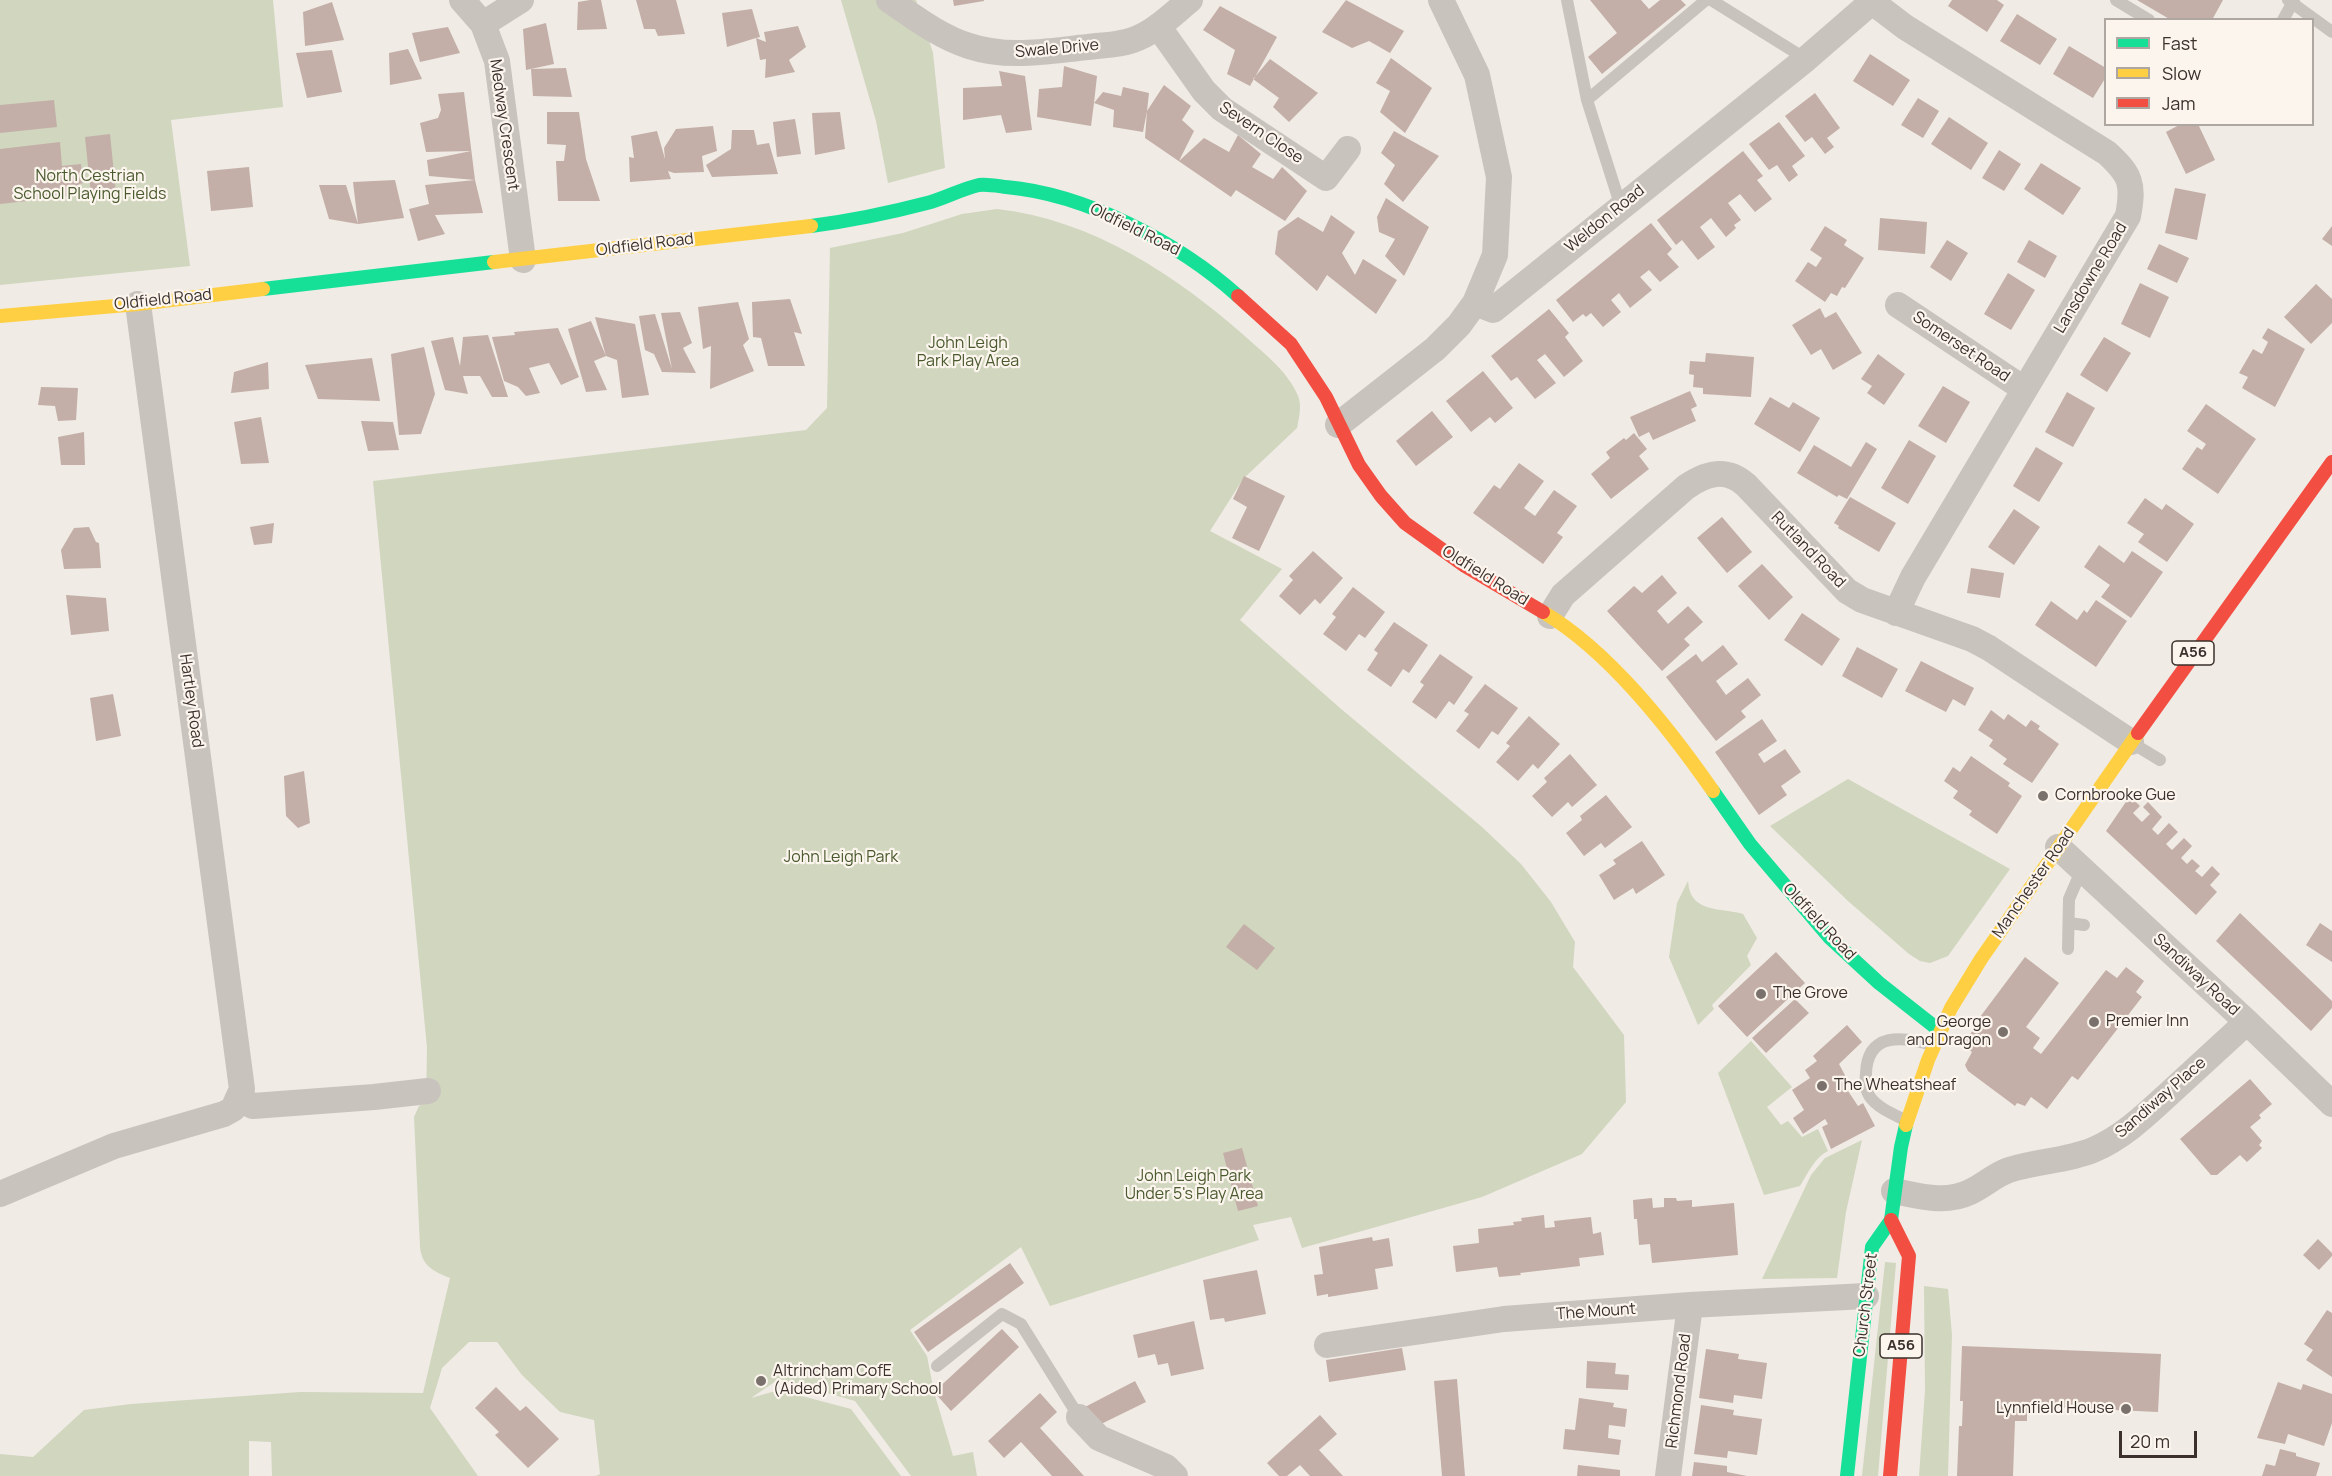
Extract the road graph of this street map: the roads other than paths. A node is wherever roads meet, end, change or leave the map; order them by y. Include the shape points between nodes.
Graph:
1 (462, 0) edge
2 (521, 0) edge
3 (889, 0) edge
4 (1190, 0) edge
5 (1441, 0) edge
6 (1567, 0) edge
7 (1706, 0) edge
8 (1711, 0) edge
9 (2116, 0) edge
10 (1873, 1) edge
11 (2292, 1) edge
12 (2146, 18) edge
13 (2284, 18) edge
14 (2314, 18) edge
15 (2314, 18) edge
16 (483, 24) junction
17 (1158, 26) junction
18 (2332, 32) edge
19 (1806, 59) junction
20 (1587, 100) junction
21 (1348, 149) dead end
22 (1621, 207) junction
23 (523, 260) junction
24 (138, 303) junction
25 (1475, 303) junction
26 (1898, 305) dead end
27 (0, 316) edge
28 (2024, 389) junction
29 (1338, 424) junction
30 (2332, 462) edge
31 (1896, 613) junction
32 (1550, 616) junction
33 (2131, 742) junction
34 (2160, 760) dead end
35 (2058, 848) junction
36 (2082, 869) junction
37 (2069, 923) junction
38 (2084, 925) dead end
39 (2068, 949) dead end
40 (2247, 1022) junction
41 (1940, 1031) junction
42 (1934, 1046) junction
43 (428, 1090) dead end
44 (239, 1099) junction
45 (2332, 1104) edge
46 (1907, 1122) junction
47 (1894, 1191) junction
48 (0, 1194) edge
49 (1891, 1220) junction
50 (1866, 1296) junction
51 (1690, 1305) junction
52 (1327, 1345) dead end
53 (937, 1366) dead end
54 (1079, 1418) joint
55 (1175, 1476) edge
56 (1668, 1476) edge
57 (1847, 1476) edge
58 (1890, 1476) edge

1 - 16 street, Medway Crescent
2 - 16 street
3 - 17 street, Swale Drive via 948,38 985,51 1024,54 1117,44 1137,39
4 - 17 street, Swale Drive
5 - 25 street via 1478,75 1499,177 1495,255
6 - 20 lane
7 - 20 lane
8 - 19 lane
9 - 12 lane
10 - 19 street, Weldon Road
10 - 28 street, Lansdowne Road via 1905,27 2107,153 2123,168 2132,185 2128,216
11 - 13 lane
11 - 15 lane
14 - 18 lane
16 - 23 street, Medway Crescent via 497,61
17 - 21 street, Severn Close via 1204,91 1222,109 1326,178
19 - 22 street, Weldon Road
20 - 22 lane
22 - 25 street, Weldon Road via 1493,310
23 - 24 main road, Oldfield Road
23 - 29 main road, Oldfield Road via 841,222 928,203 980,185 1027,189 1082,205 1138,229 1215,276 1291,344 1326,397
24 - 27 main road, Oldfield Road
24 - 44 street, Hartley Road via 241,1071
25 - 29 street via 1435,349
26 - 28 street, Somerset Road
28 - 31 street, Lansdowne Road via 1913,577
29 - 32 main road, Oldfield Road via 1359,465 1405,523 1465,566
30 - 33 main road, Manchester Road / A56
31 - 32 street, Rutland Road via 1847,591 1746,485 1721,473 1700,477 1686,487 1563,595
31 - 33 street, Rutland Road via 1989,648
32 - 41 main road, Oldfield Road via 1574,632 1637,694 1686,753 1750,844 1829,937
33 - 34 lane
33 - 35 main road, Manchester Road / A56
35 - 36 street, Sandiway Road
35 - 41 main road, Manchester Road / A56 via 1981,959
36 - 37 lane via 2069,899
36 - 40 street, Sandiway Road
37 - 38 lane
37 - 39 lane
40 - 45 street, Sandiway Road
40 - 47 street, Sandiway Place via 2148,1113 2095,1149 2001,1173 1971,1192 1952,1198 1934,1199
41 - 42 main road, Manchester Road / A56
42 - 46 main road, Manchester Road / A56
42 - 46 lane via 1914,1040 1884,1041 1871,1051 1866,1063 1869,1096
43 - 44 street via 254,1106
44 - 48 street via 224,1114 114,1146
46 - 47 main road, Manchester Road / A56
47 - 49 main road, Manchester Road / A56
49 - 50 main road, Church Street / A56 via 1872,1247
49 - 58 main road, Church Street / A56 via 1909,1256
50 - 51 street, The Mount
50 - 57 main road, Church Street / A56
51 - 52 street, The Mount via 1504,1319
51 - 56 street, Richmond Road
53 - 54 lane via 1002,1314 1021,1324
54 - 55 street via 1099,1437 1166,1467

